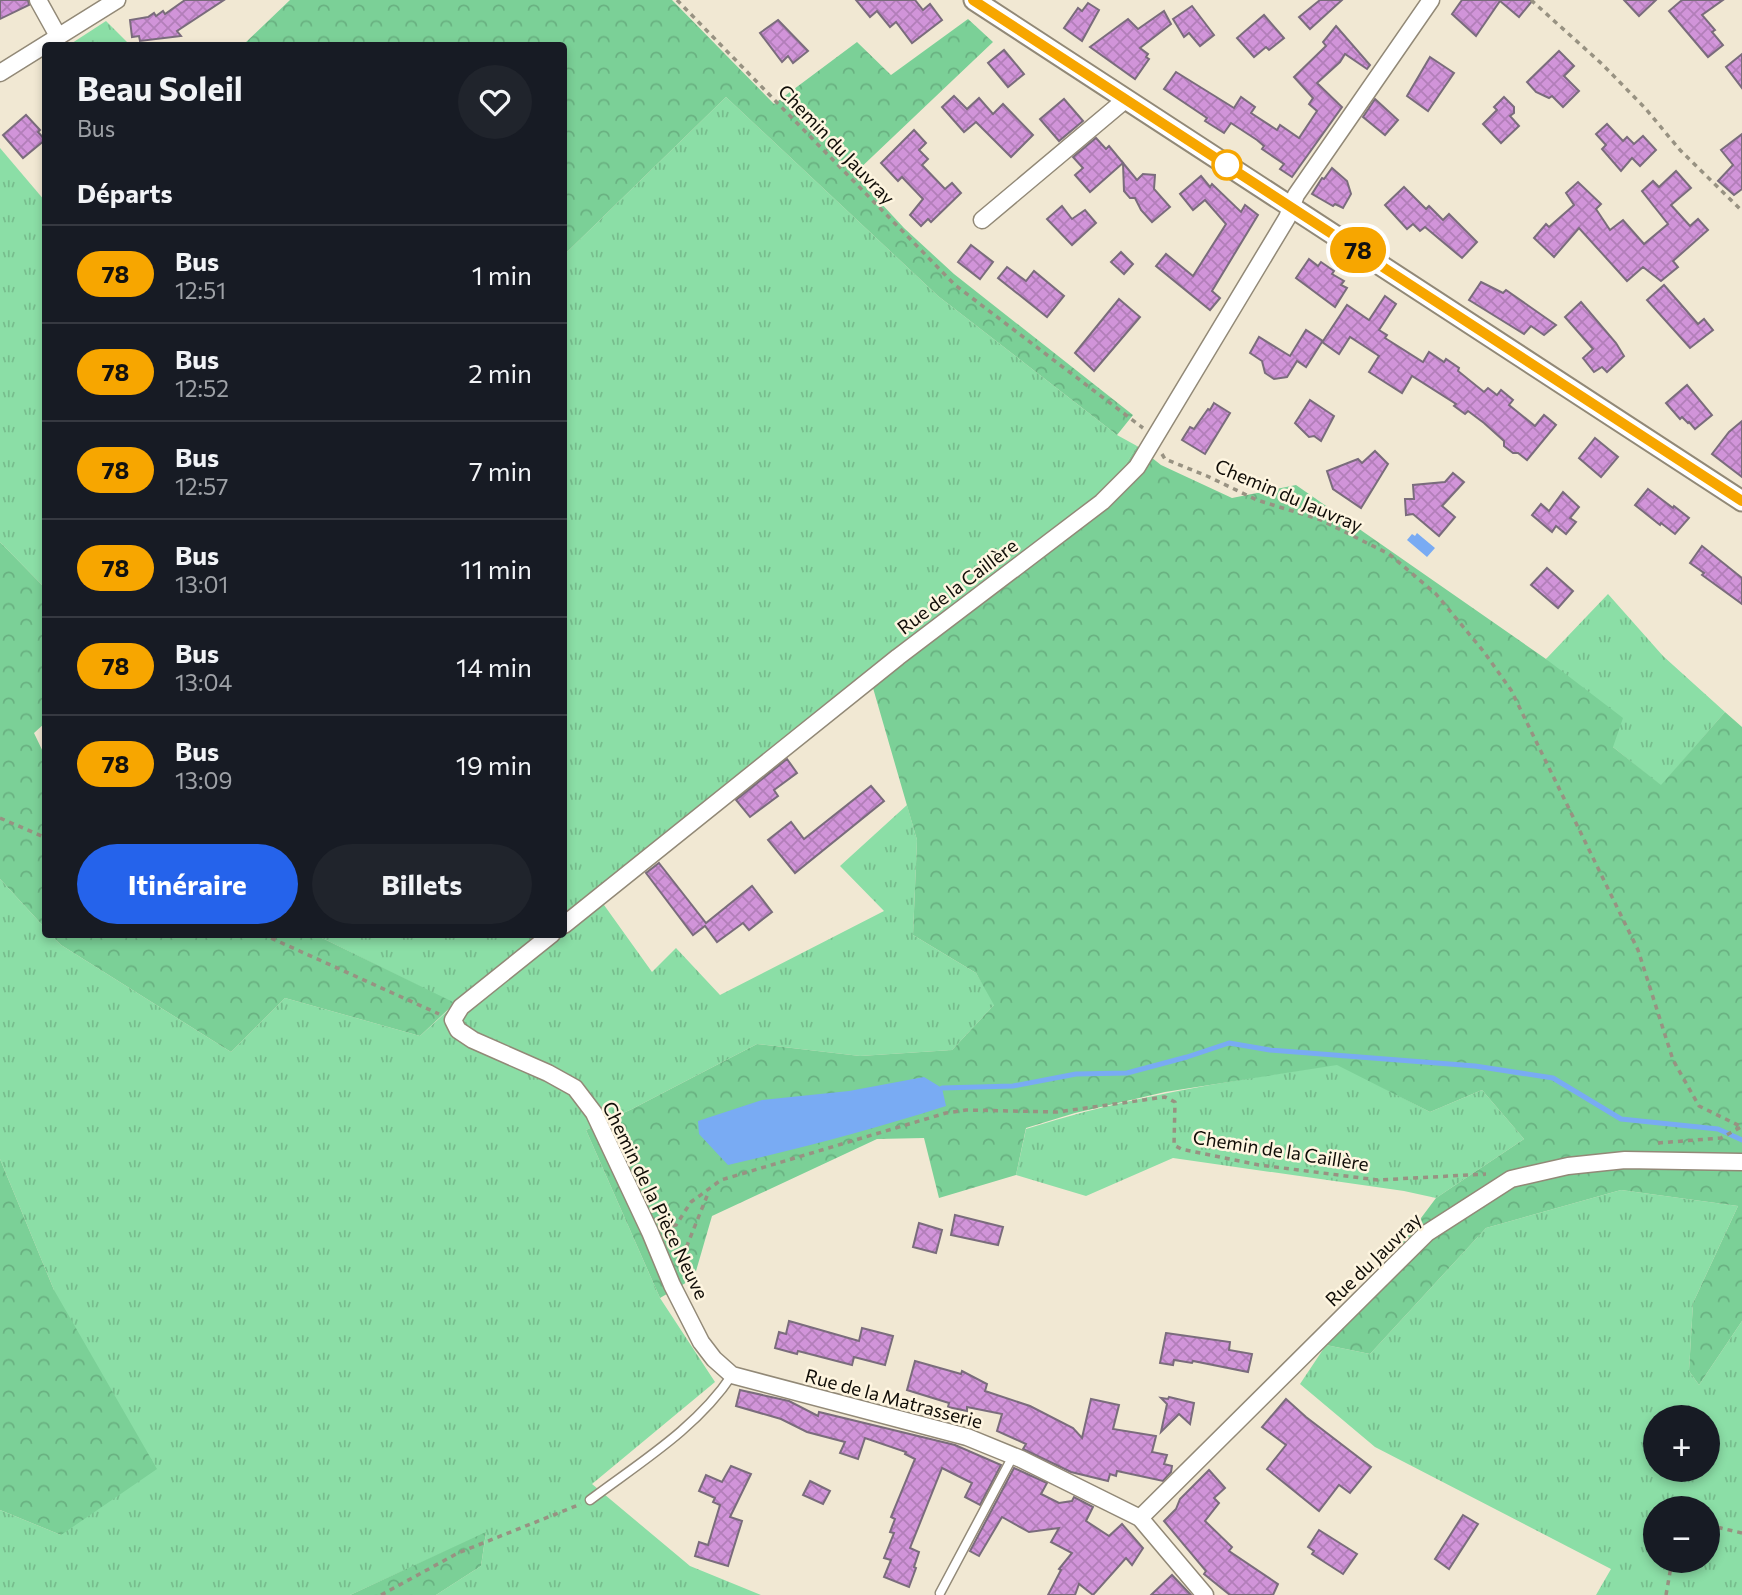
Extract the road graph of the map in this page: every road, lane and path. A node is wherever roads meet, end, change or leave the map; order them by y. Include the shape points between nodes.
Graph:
1 (38, 0) edge
2 (117, 0) edge
3 (677, 0) edge
4 (974, 0) edge
5 (1432, 0) edge
6 (1531, 0) edge
7 (58, 36) junction
8 (49, 42) edge
9 (42, 46) edge
10 (0, 73) edge
11 (1125, 100) junction
12 (1291, 206) junction
13 (1742, 211) edge
14 (982, 220) dead end
15 (1154, 437) junction
16 (1742, 501) edge
17 (0, 818) edge
18 (42, 836) edge
19 (567, 923) edge
20 (271, 938) edge
21 (547, 938) edge
22 (453, 1020) junction
23 (1741, 1127) edge
24 (1646, 1144) dead end
25 (1742, 1162) edge
26 (1487, 1174) dead end
27 (710, 1189) junction
28 (676, 1225) dead end
29 (682, 1271) dead end
30 (732, 1376) junction
31 (1013, 1456) junction
32 (590, 1500) joint
33 (1140, 1518) junction
34 (1720, 1528) edge
35 (1742, 1534) edge
36 (1670, 1573) edge
37 (940, 1593) dead end
38 (381, 1595) edge
39 (1206, 1595) edge
40 (1665, 1595) edge

1 - 7 street
2 - 7 street
3 - 15 path, Chemin du Jauvray via 955,285
4 - 11 street
5 - 12 street, Rue de la Caillère
6 - 13 path via 1602,64
7 - 8 street
9 - 10 street
11 - 12 street
11 - 14 street
12 - 15 street, Rue de la Caillère
12 - 16 street
15 - 19 street, Rue de la Caillère via 1137,467 1102,502 898,657
15 - 23 path, Chemin du Jauvray via 1165,459 1258,500 1321,520 1389,554 1436,594 1511,691 1638,950 1673,1060 1699,1106
17 - 18 path
20 - 22 path
21 - 22 street via 461,1007
22 - 30 street, Chemin de la Pièce Neuve via 458,1030 473,1040 575,1088 594,1113 701,1342
23 - 24 path via 1721,1138
25 - 33 street, Rue du Jauvray via 1625,1160 1568,1166 1511,1179 1475,1200 1427,1233
26 - 27 path, Chemin de la Caillère via 1378,1180 1259,1165 1181,1149 1174,1145 1175,1102 1165,1097 1057,1112 946,1113 721,1180
27 - 28 path, Chemin de la Caillère via 691,1202
27 - 29 path via 682,1258
30 - 31 street, Rue de la Matrasserie via 967,1437
30 - 32 lane via 716,1399 679,1433
31 - 33 street, Rue de la Matrasserie
31 - 37 lane
32 - 38 path via 458,1553
33 - 39 street, Rue de la Matrasserie
34 - 35 path
36 - 40 path

